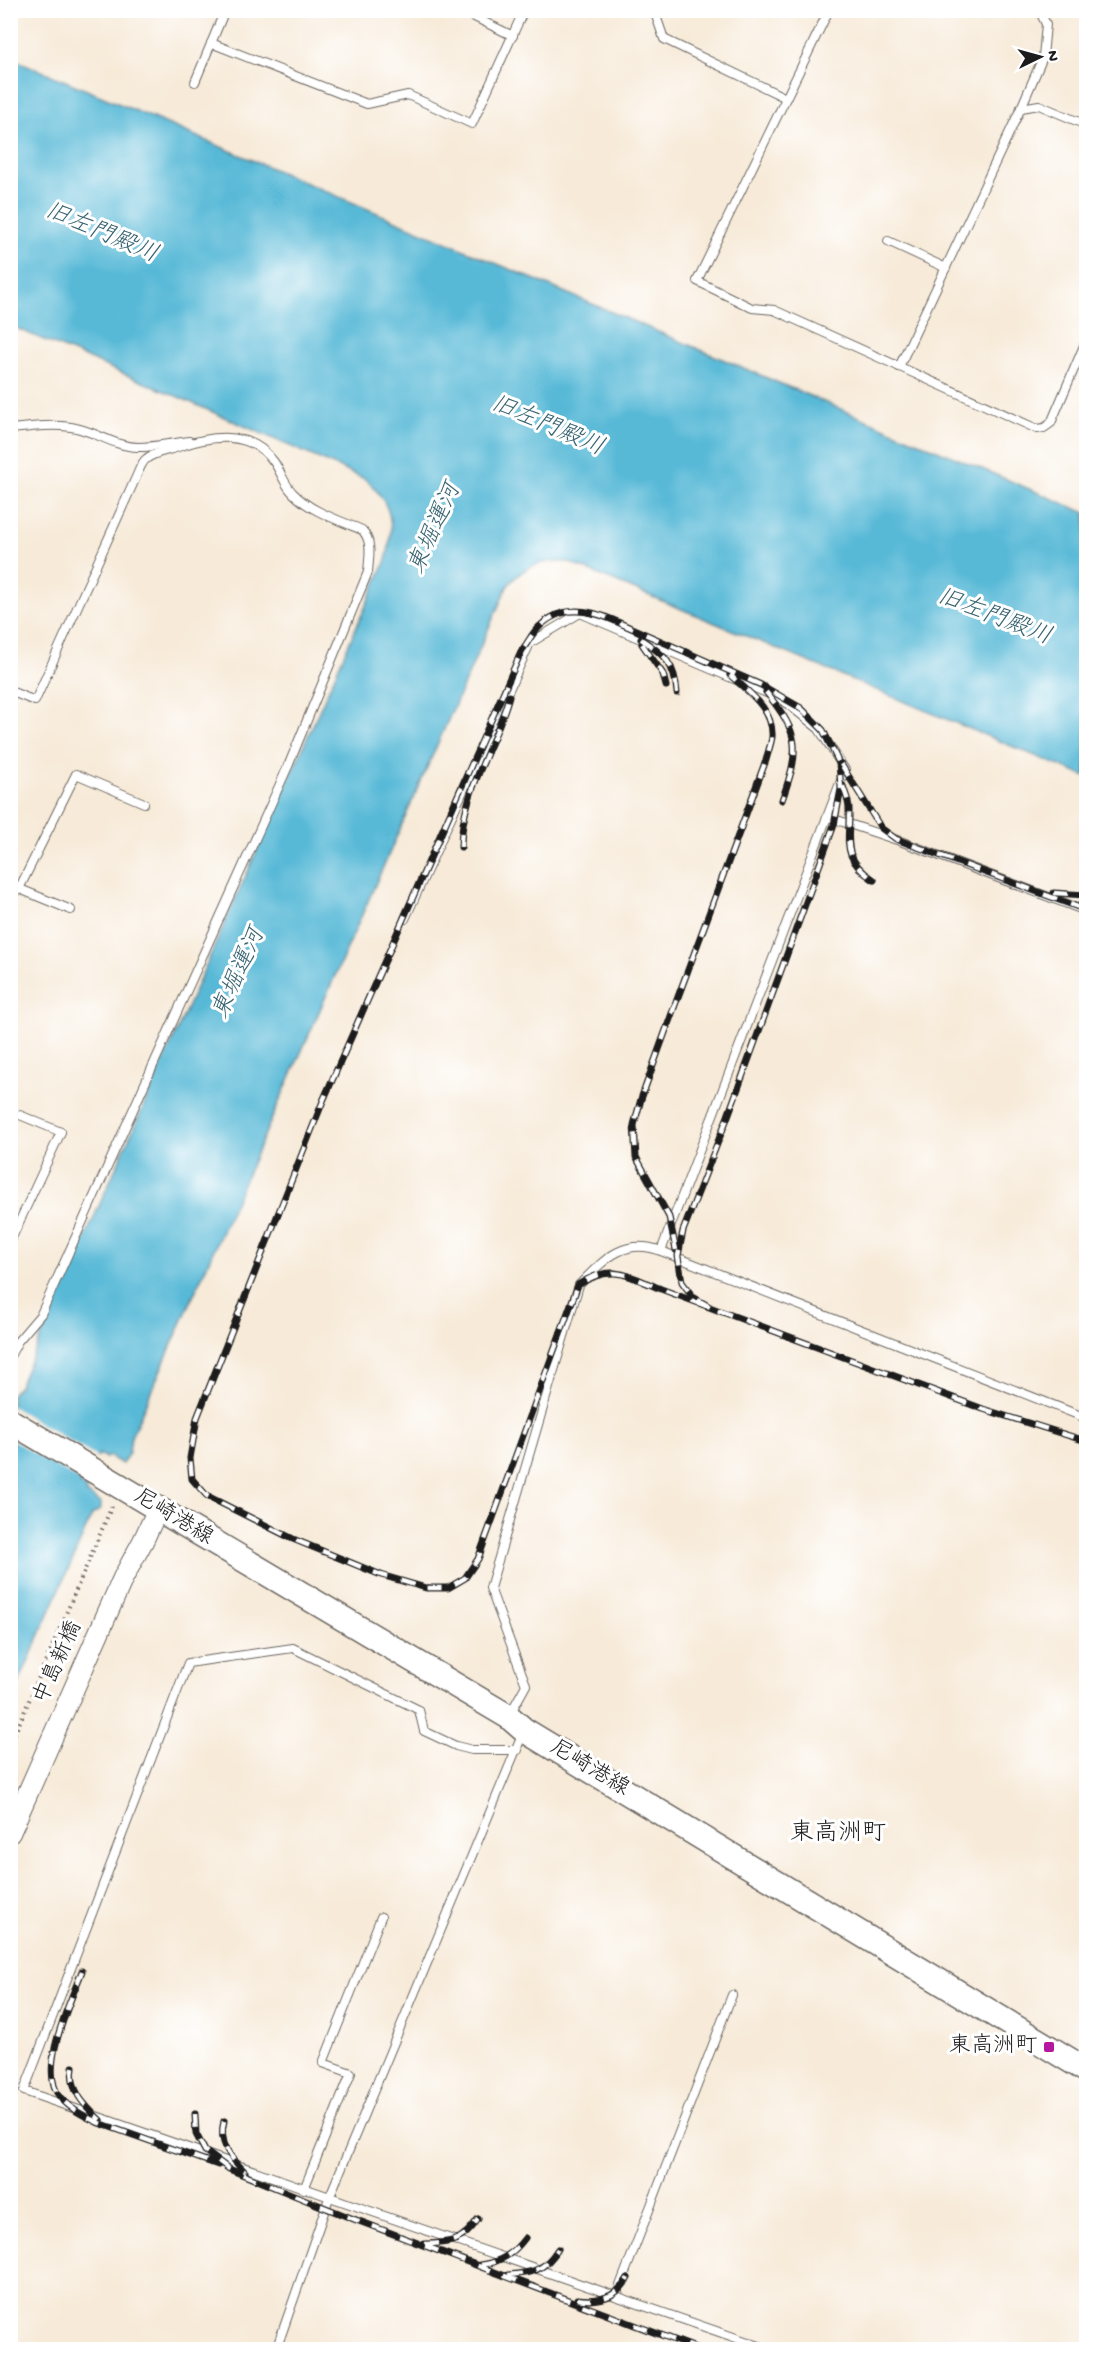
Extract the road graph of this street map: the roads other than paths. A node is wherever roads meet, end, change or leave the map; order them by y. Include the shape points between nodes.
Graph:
1 (225, 10) edge
2 (460, 10) edge
3 (524, 10) edge
4 (654, 10) edge
5 (829, 10) edge
6 (1039, 10) edge
7 (513, 36) junction
8 (212, 43) junction
9 (195, 82) dead end
10 (786, 98) junction
11 (1021, 108) junction
12 (1086, 125) edge
13 (888, 241) dead end
14 (946, 268) junction
15 (1086, 340) edge
16 (899, 367) junction
17 (10, 429) edge
18 (202, 439) junction
19 (10, 691) edge
20 (144, 802) dead end
21 (828, 817) junction
22 (10, 885) edge
23 (20, 889) junction
24 (71, 910) dead end
25 (1086, 911) edge
26 (405, 919) dead end
27 (10, 1111) edge
28 (10, 1242) edge
29 (661, 1251) junction
30 (10, 1356) edge
31 (1086, 1418) edge
32 (10, 1421) edge
33 (158, 1509) junction
34 (517, 1732) junction
35 (10, 1833) edge
36 (381, 1917) dead end
37 (732, 1995) dead end
38 (1086, 2070) edge
39 (304, 2189) junction
40 (329, 2198) junction
41 (615, 2296) junction
42 (276, 2349) edge
43 (771, 2349) edge

1 - 8 lane
2 - 7 lane
3 - 7 lane
4 - 10 lane via 664,39
5 - 10 lane
6 - 11 lane via 1046,24 1043,57
7 - 8 lane via 472,124 408,95 367,104
8 - 9 lane
10 - 16 lane via 697,281 752,308 774,310
11 - 12 lane via 1039,105
11 - 14 lane
13 - 14 lane
14 - 16 lane
15 - 16 lane via 1051,423 1044,428 1029,426
17 - 18 lane via 71,427 136,447
18 - 19 lane via 146,459 35,701
18 - 30 lane via 238,438 256,445 274,462 294,494 316,511 368,536 368,572 289,764 41,1314
20 - 23 lane via 76,774
21 - 25 lane
21 - 26 lane via 845,770 819,729 783,700 580,613 530,644
21 - 29 lane
22 - 23 lane
23 - 24 lane
27 - 28 lane via 61,1132
29 - 31 lane
29 - 34 lane via 632,1245 603,1261 579,1285 490,1588 526,1685
32 - 33 main road, 尼崎港線
33 - 34 main road, 尼崎港線
33 - 35 street, 中島新橋 via 123,1578
34 - 38 main road, 尼崎港線
34 - 39 lane via 472,1750 456,1746 424,1731 419,1710 293,1648 188,1663 24,2091
34 - 40 lane
36 - 39 lane via 323,2063 351,2073
37 - 41 lane
39 - 40 lane
40 - 41 lane
40 - 42 lane
41 - 43 lane

